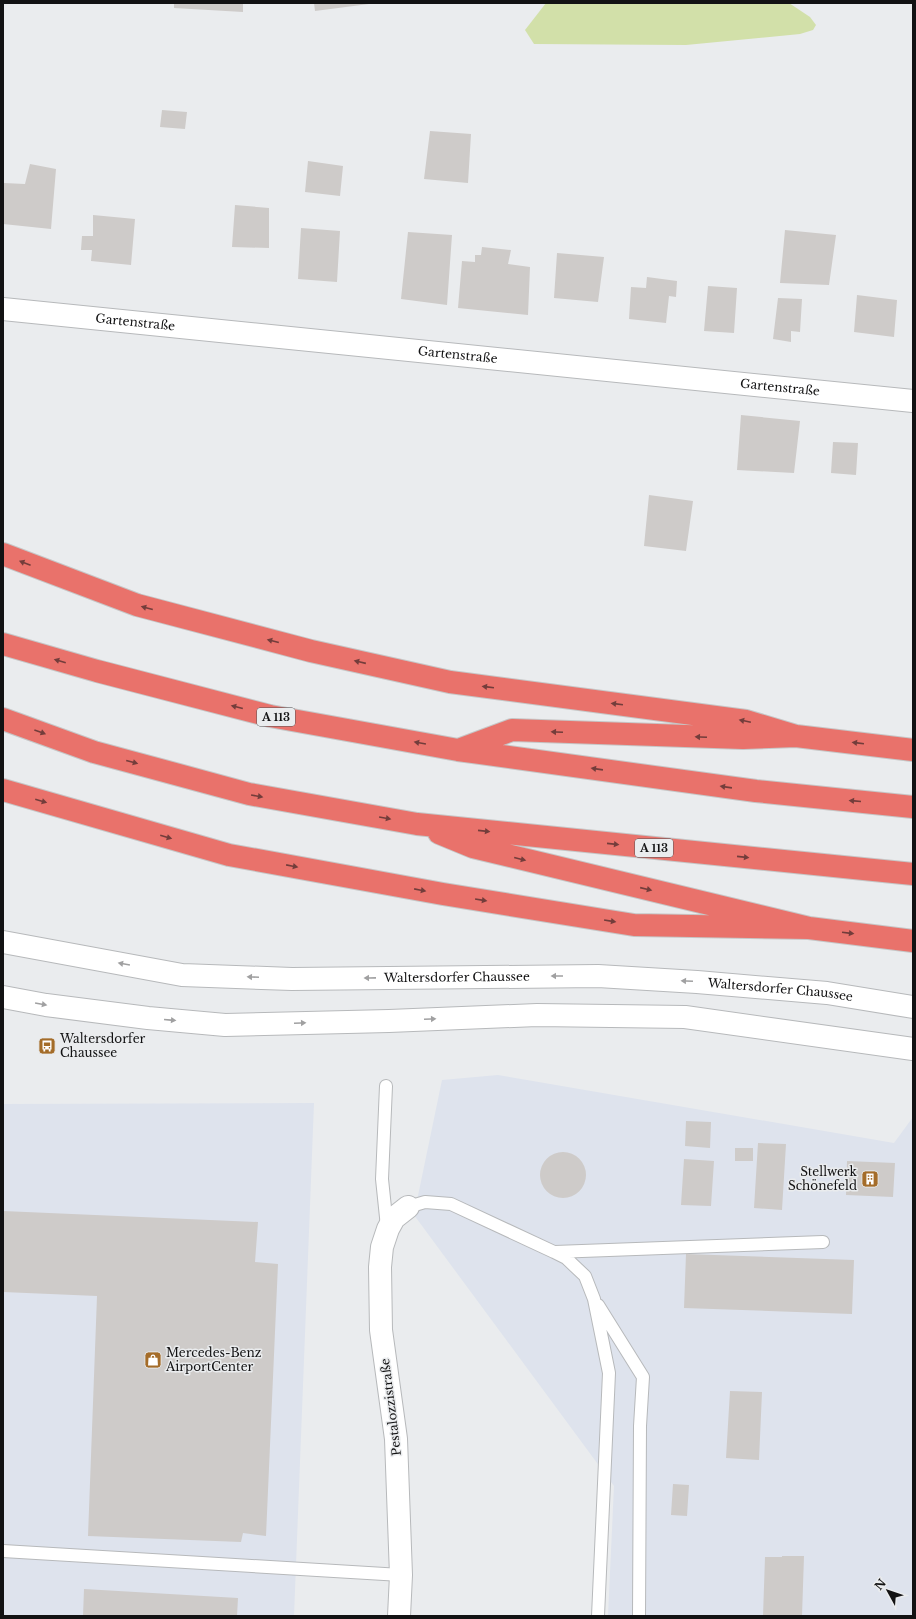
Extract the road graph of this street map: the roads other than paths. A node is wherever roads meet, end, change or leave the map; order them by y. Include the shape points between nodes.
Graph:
1 (3, 309) edge
2 (913, 401) edge
3 (3, 554) edge
4 (3, 644) edge
5 (3, 719) edge
6 (796, 736) junction
7 (905, 749) edge
8 (458, 750) junction
9 (3, 790) edge
10 (904, 806) edge
11 (417, 824) junction
12 (913, 874) edge
13 (809, 928) junction
14 (913, 941) edge
15 (3, 942) edge
16 (3, 997) edge
17 (903, 1005) edge
18 (913, 1049) edge
19 (386, 1086) dead end
20 (408, 1207) joint
21 (388, 1229) junction
22 (823, 1242) dead end
23 (554, 1252) junction
24 (594, 1299) junction
25 (3, 1551) edge
26 (401, 1575) junction
27 (399, 1616) edge
28 (598, 1616) edge
29 (639, 1616) edge

1 - 2 main road, Gartenstraße
6 -> 3 highway via 746,721 450,682 311,651 137,606
8 -> 4 highway, A 113 via 270,716
5 -> 11 highway, A 113 via 94,752 249,794
7 -> 6 highway
6 -> 8 highway via 743,738 512,730
10 -> 8 highway, A 113 via 756,791
9 -> 13 highway via 229,855 443,894 634,925
11 -> 12 highway, A 113
11 -> 13 highway via 472,847
13 -> 14 highway
17 -> 15 main road, Waltersdorfer Chaussee via 827,993 598,976 292,979 182,975
16 -> 18 main road via 148,1018 225,1025 537,1015 685,1018
19 - 21 lane via 382,1179
20 - 21 main road, Pestalozzistraße via 394,1218
20 - 23 lane via 425,1202 451,1204
21 - 26 main road, Pestalozzistraße via 382,1247 380,1267 381,1330 396,1439
22 - 23 lane
23 - 24 lane via 566,1258 585,1276
24 - 28 lane via 609,1374
24 - 29 lane via 643,1377 640,1426
25 - 26 lane
26 - 27 main road, Pestalozzistraße

